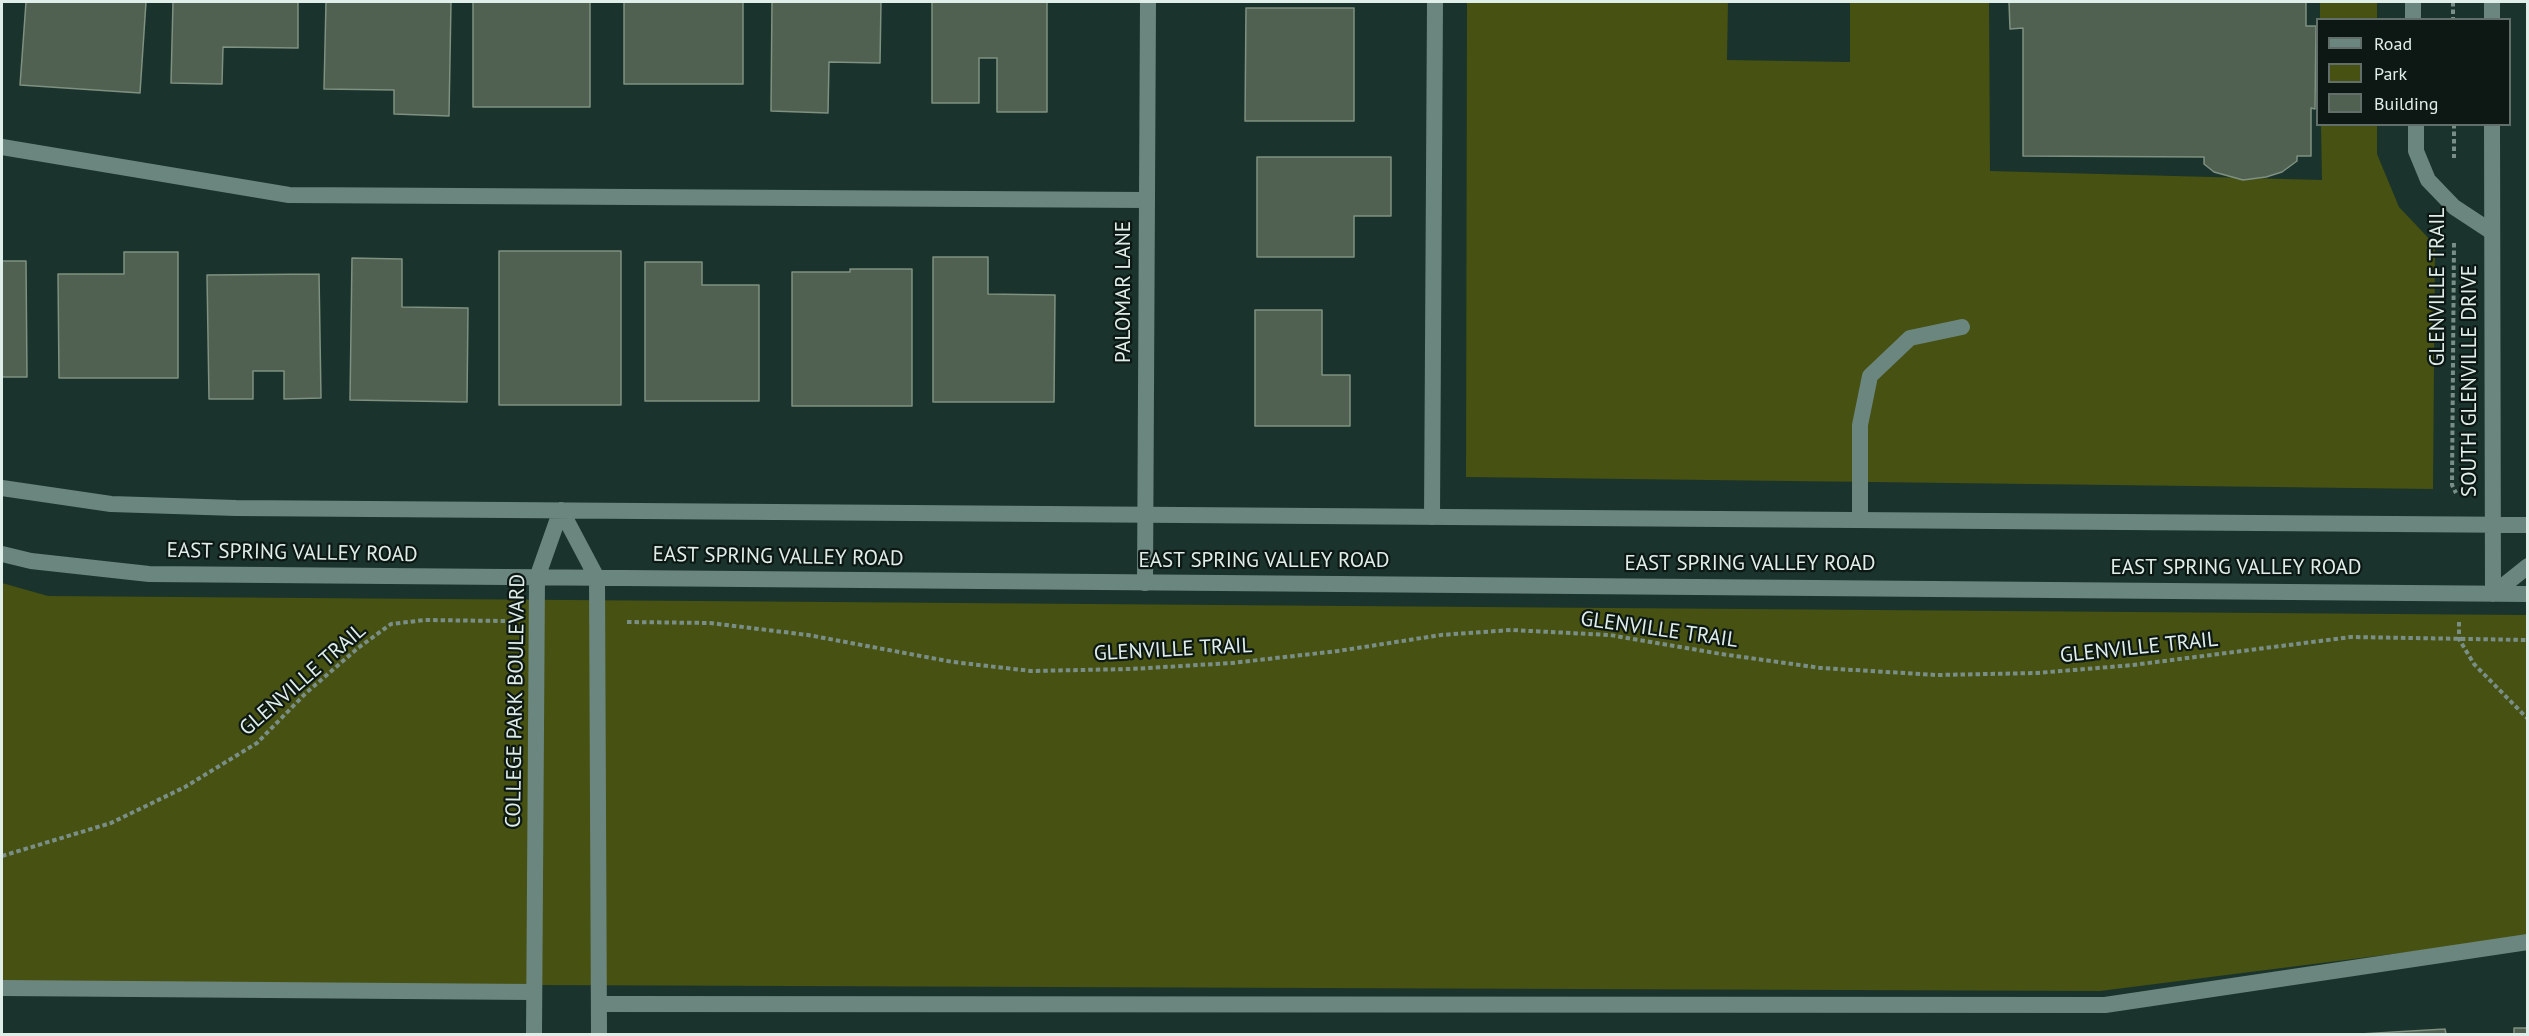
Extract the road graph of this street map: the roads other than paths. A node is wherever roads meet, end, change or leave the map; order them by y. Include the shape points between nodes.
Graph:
1 (1148, 2) edge
2 (1435, 2) edge
3 (2413, 2) edge
4 (2492, 2) edge
5 (2413, 18) edge
6 (2492, 18) edge
7 (2415, 126) edge
8 (2492, 126) edge
9 (2, 147) edge
10 (1147, 200) junction
11 (2492, 232) junction
12 (1962, 327) dead end
13 (2, 488) edge
14 (561, 510) junction
15 (1145, 514) junction
16 (1432, 517) junction
17 (1860, 519) junction
18 (2493, 524) junction
19 (2528, 525) edge
20 (2, 554) edge
21 (2528, 566) edge
22 (537, 578) junction
23 (597, 578) junction
24 (1145, 583) junction
25 (2493, 594) junction
26 (2528, 594) edge
27 (2528, 942) edge
28 (2, 988) edge
29 (534, 992) junction
30 (600, 1004) junction
31 (534, 1035) edge
32 (599, 1035) edge

1 - 10 street, PALOMAR LANE
2 - 16 street
3 - 5 street
4 - 6 street
7 - 11 street via 2416,151 2428,180 2454,207
8 - 11 street, SOUTH GLENVILLE DRIVE
9 - 10 street via 289,195
10 - 15 street, PALOMAR LANE
11 - 18 street, SOUTH GLENVILLE DRIVE
12 - 17 street via 1910,338 1870,376 1860,425
13 - 14 street, EAST SPRING VALLEY ROAD via 111,504
14 - 15 street, EAST SPRING VALLEY ROAD
14 - 22 street, COLLEGE PARK BOULEVARD
14 - 23 street
15 - 16 street, EAST SPRING VALLEY ROAD
15 - 24 street, PALOMAR LANE
16 - 17 street, EAST SPRING VALLEY ROAD
17 - 18 street, EAST SPRING VALLEY ROAD
18 - 19 street, EAST SPRING VALLEY ROAD
18 - 25 street, SOUTH GLENVILLE DRIVE
20 - 22 street, EAST SPRING VALLEY ROAD via 31,561 149,574
21 - 25 street
22 - 23 street, EAST SPRING VALLEY ROAD
22 - 29 street, COLLEGE PARK BOULEVARD
23 - 24 street, EAST SPRING VALLEY ROAD
23 - 30 street
24 - 25 street, EAST SPRING VALLEY ROAD
25 - 26 street, EAST SPRING VALLEY ROAD
27 - 30 street via 2105,1005
28 - 29 street
29 - 31 street, COLLEGE PARK BOULEVARD
30 - 32 street

